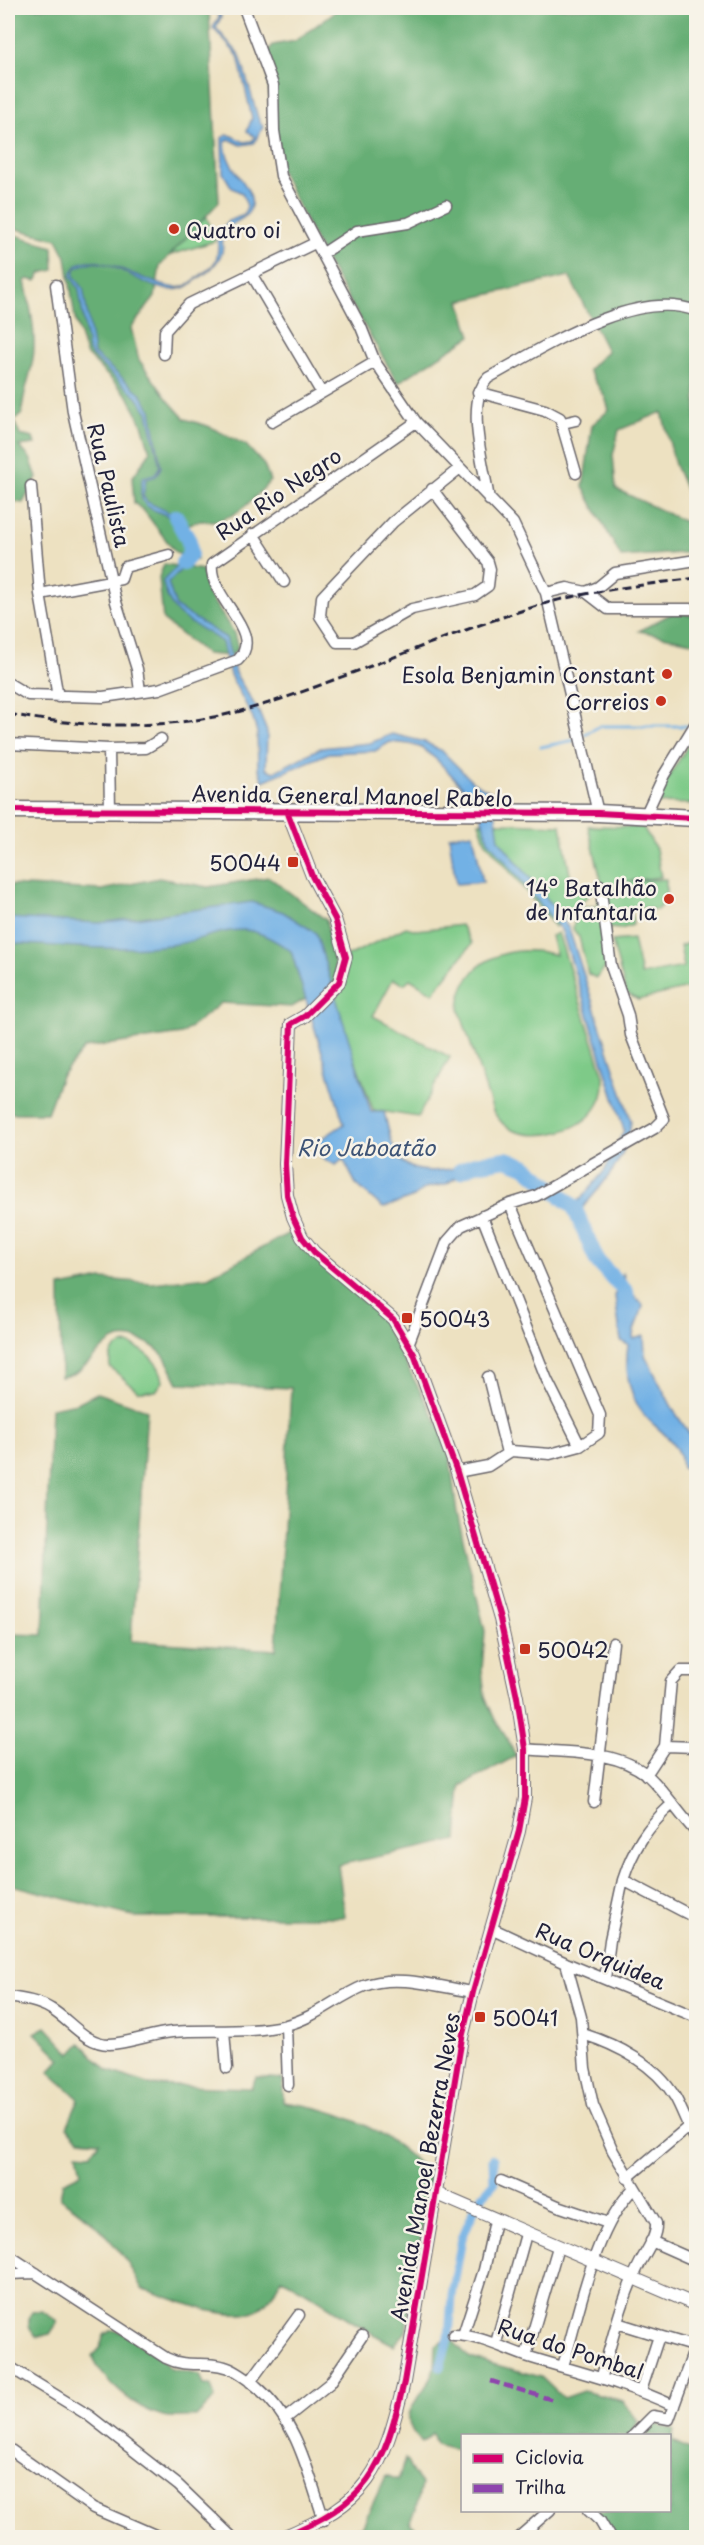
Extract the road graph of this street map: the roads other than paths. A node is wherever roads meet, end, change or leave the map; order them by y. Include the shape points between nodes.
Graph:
1 (244, 8) edge
2 (446, 205) dead end
3 (315, 243) junction
4 (322, 254) junction
5 (252, 275) junction
6 (56, 285) dead end
7 (696, 311) edge
8 (164, 354) dead end
9 (375, 362) junction
10 (321, 392) junction
11 (478, 392) junction
12 (576, 420) dead end
13 (272, 422) dead end
14 (416, 422) junction
15 (562, 423) junction
16 (460, 468) junction
17 (576, 473) dead end
18 (31, 486) dead end
19 (432, 489) junction
20 (489, 501) junction
21 (253, 534) junction
22 (169, 555) dead end
23 (696, 560) edge
24 (112, 581) junction
25 (284, 582) dead end
26 (586, 592) junction
27 (546, 593) junction
28 (40, 594) junction
29 (696, 609) edge
30 (8, 683) edge
31 (140, 691) junction
32 (58, 697) junction
33 (695, 727) edge
34 (161, 739) dead end
35 (8, 744) edge
36 (109, 749) junction
37 (8, 810) edge
38 (110, 810) junction
39 (287, 811) junction
40 (598, 813) junction
41 (645, 816) junction
42 (696, 818) edge
43 (600, 885) dead end
44 (510, 1204) junction
45 (482, 1216) junction
46 (409, 1342) junction
47 (488, 1377) dead end
48 (580, 1446) junction
49 (507, 1453) junction
50 (457, 1473) junction
51 (613, 1642) dead end
52 (696, 1671) edge
53 (665, 1746) junction
54 (696, 1747) edge
55 (525, 1749) junction
56 (600, 1756) junction
57 (646, 1774) junction
58 (594, 1802) dead end
59 (671, 1805) junction
60 (696, 1832) edge
61 (623, 1881) junction
62 (696, 1918) edge
63 (491, 1928) junction
64 (566, 1963) junction
65 (605, 1979) junction
66 (473, 1992) junction
67 (8, 1997) edge
68 (696, 2017) edge
69 (286, 2025) junction
70 (225, 2031) junction
71 (583, 2034) junction
72 (227, 2068) dead end
73 (288, 2085) dead end
74 (688, 2127) junction
75 (696, 2138) edge
76 (627, 2178) junction
77 (501, 2181) dead end
78 (634, 2188) junction
79 (435, 2193) junction
80 (495, 2221) junction
81 (608, 2223) junction
82 (526, 2234) junction
83 (651, 2241) junction
84 (558, 2247) junction
85 (8, 2255) edge
86 (696, 2261) edge
87 (594, 2263) junction
88 (36, 2273) junction
89 (8, 2274) edge
90 (631, 2279) junction
91 (696, 2305) edge
92 (299, 2315) dead end
93 (617, 2323) junction
94 (659, 2336) junction
95 (362, 2337) dead end
96 (496, 2343) junction
97 (696, 2346) edge
98 (526, 2356) junction
99 (8, 2366) edge
100 (563, 2366) junction
101 (602, 2376) junction
102 (250, 2382) junction
103 (641, 2391) junction
104 (674, 2406) junction
105 (286, 2418) junction
106 (635, 2434) edge
107 (8, 2448) edge
108 (549, 2512) edge
109 (589, 2512) edge
110 (324, 2520) junction
111 (162, 2538) edge
112 (233, 2538) edge
113 (280, 2538) edge
114 (519, 2538) edge
115 (610, 2538) edge

1 - 3 street via 273,85 280,176
2 - 4 street via 408,223 357,231
3 - 4 street
3 - 5 street
4 - 9 street
5 - 8 street via 189,304 165,331
5 - 10 street
6 - 24 street, Rua Paulista via 72,411
7 - 11 street via 668,305 644,306 614,315 488,378
9 - 10 street
9 - 14 street
10 - 13 street
11 - 15 street via 545,410
11 - 20 street via 476,414
12 - 15 street
14 - 16 street
14 - 21 street, Rua Rio Negro
15 - 17 street
16 - 19 street
16 - 20 street
18 - 28 street
19 - 19 street via 393,522 322,597 320,616 337,642 354,642 412,609 475,595 488,586 488,562
20 - 27 street via 513,523
21 - 25 street
21 - 31 street, Rua Rio Negro via 212,564 212,581 247,640 243,654 223,667 159,689
22 - 24 street via 125,567 122,578
23 - 26 street via 615,573
24 - 28 street
24 - 31 street, Rua Paulista
26 - 27 street via 567,588
26 - 29 street via 608,609
27 - 40 street
28 - 32 street
30 - 32 street, Rua Rio Negro via 24,694
31 - 32 street, Rua Rio Negro via 103,697
33 - 41 street via 664,775
34 - 36 street via 146,748
35 - 36 street
36 - 38 street
37 - 38 main road, Avenida General Manoel Rabelo
38 - 39 main road, Avenida General Manoel Rabelo
39 - 40 main road, Avenida General Manoel Rabelo
39 - 46 street, Avenida Manoel Bezerra Neves via 312,876 335,919 346,957 339,982 305,1016 291,1024 287,1195 302,1238 334,1271 378,1303
40 - 41 main road, Avenida General Manoel Rabelo
41 - 42 main road, Avenida General Manoel Rabelo
43 - 44 street via 610,966 631,1035 664,1119 536,1196
44 - 45 street
44 - 48 street via 600,1415 599,1433
45 - 46 street via 461,1226 447,1242
45 - 48 street via 547,1380
46 - 50 street, Avenida Manoel Bezerra Neves
47 - 49 street
48 - 49 street via 550,1454 518,1450
49 - 50 street via 488,1466
50 - 55 street, Avenida Manoel Bezerra Neves via 508,1652
51 - 56 street
52 - 53 street via 680,1671 671,1681
53 - 54 street
53 - 57 street
55 - 56 street
55 - 63 street, Avenida Manoel Bezerra Neves via 525,1798 519,1830
56 - 57 street
56 - 58 street
57 - 59 street
59 - 60 street
59 - 61 street via 644,1834
61 - 62 street
61 - 65 street
63 - 64 street, Rua Orquidea
63 - 66 street, Avenida Manoel Bezerra Neves
64 - 65 street, Rua Orquidea
64 - 71 street
65 - 68 street, Rua Orquidea
66 - 69 street via 375,1983
66 - 79 street, Avenida Manoel Bezerra Neves
67 - 70 street via 51,2009 85,2036 107,2044 170,2032
69 - 70 street
69 - 73 street
70 - 72 street
71 - 74 street via 628,2053 659,2078 677,2100
71 - 76 street via 593,2105
74 - 75 street
74 - 76 street
76 - 78 street
77 - 81 street
78 - 81 street
78 - 83 street via 656,2223
79 - 80 street
79 - 110 street, Avenida Manoel Bezerra Neves via 404,2382 391,2433 363,2487
80 - 82 street
80 - 96 street, Rua do Pombal via 484,2270 458,2335
81 - 87 street
82 - 84 street
82 - 96 street
83 - 86 street
83 - 90 street
84 - 87 street
84 - 98 street
85 - 88 street
87 - 90 street
87 - 100 street
88 - 89 street
88 - 102 street via 177,2364 224,2366
90 - 91 street
90 - 93 street
92 - 102 street
93 - 94 street
93 - 101 street
94 - 97 street
94 - 103 street
95 - 105 street via 330,2383
96 - 98 street, Rua do Pombal
97 - 104 street
98 - 100 street, Rua do Pombal
99 - 112 street via 97,2422 178,2485
100 - 101 street, Rua do Pombal
101 - 103 street, Rua do Pombal
102 - 105 street
103 - 104 street, Rua do Pombal
104 - 106 street via 669,2419 653,2416
105 - 110 street
107 - 111 street via 93,2508
108 - 114 street
109 - 115 street
110 - 113 street, Avenida Manoel Bezerra Neves

